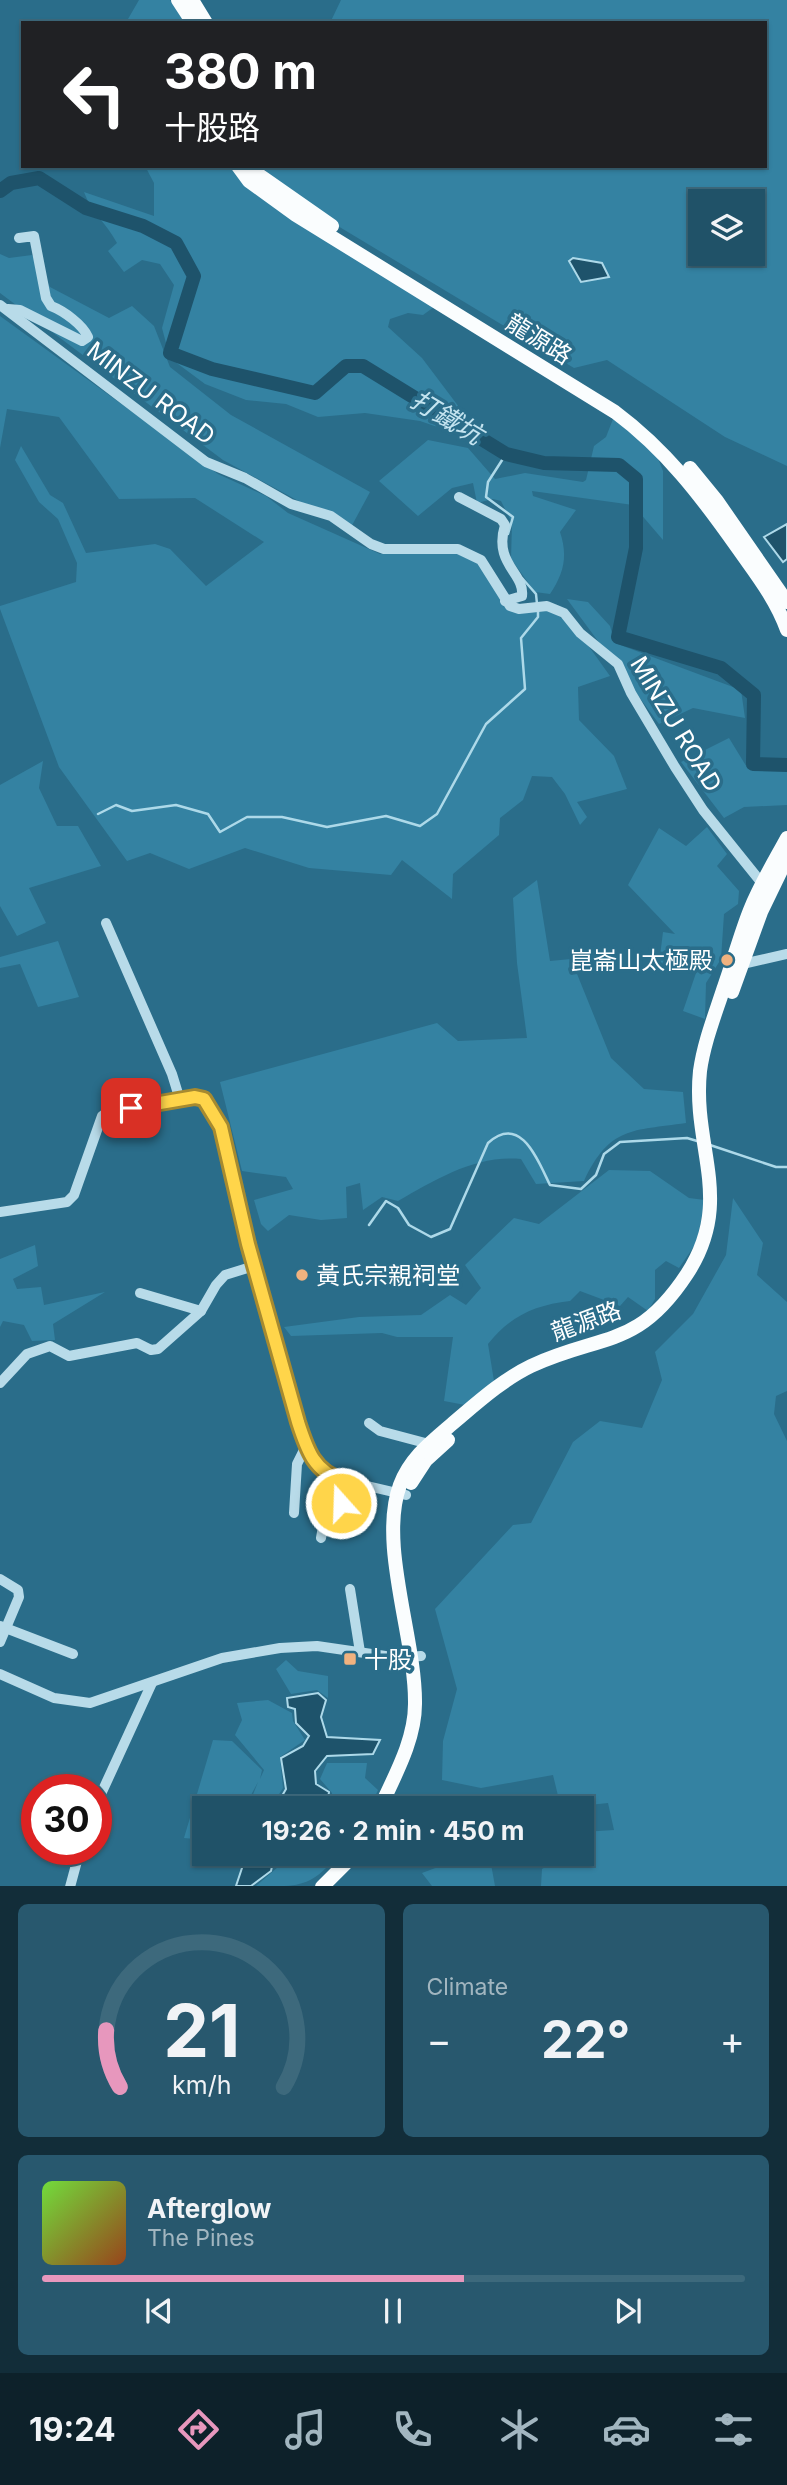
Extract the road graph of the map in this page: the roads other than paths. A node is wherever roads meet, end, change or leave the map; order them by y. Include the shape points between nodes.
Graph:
1 (178, 0) edge
2 (192, 0) edge
3 (192, 21) edge
4 (205, 21) edge
5 (239, 168) edge
6 (252, 168) edge
7 (19, 237) dead end
8 (3, 306) edge
9 (459, 497) dead end
10 (781, 598) edge
11 (505, 601) junction
12 (787, 630) edge
13 (787, 838) edge
14 (787, 858) edge
15 (766, 888) junction
16 (106, 923) dead end
17 (787, 954) edge
18 (737, 965) junction
19 (180, 1100) junction
20 (709, 1145) junction
21 (0, 1212) edge
22 (254, 1266) junction
23 (141, 1293) dead end
24 (201, 1311) junction
25 (0, 1383) edge
26 (369, 1423) dead end
27 (429, 1444) junction
28 (306, 1446) junction
29 (344, 1481) junction
30 (401, 1495) junction
31 (294, 1513) dead end
32 (321, 1538) dead end
33 (0, 1578) edge
34 (350, 1589) dead end
35 (3, 1627) edge
36 (0, 1642) edge
37 (360, 1653) junction
38 (73, 1654) dead end
39 (416, 1657) junction
40 (0, 1674) edge
41 (152, 1683) junction
42 (110, 1774) edge
43 (385, 1796) edge
44 (395, 1796) edge
45 (75, 1865) edge
46 (343, 1866) edge
47 (356, 1866) edge
48 (70, 1886) edge
49 (322, 1886) edge
50 (338, 1886) edge

1 - 3 main road
2 - 4 main road
5 - 10 main road, 龍源路 via 249,181 296,215 645,435 684,475
6 - 10 main road, 龍源路 via 301,207 657,432 717,501
7 - 8 street via 34,236 46,298 88,337 82,341
8 - 11 street, MINZU ROAD via 206,462 291,504 331,516 384,549 457,549 481,561
9 - 11 street via 505,525 501,548 523,590 522,596
10 - 12 main road
11 - 15 street, MINZU ROAD via 519,609 554,607 618,664 703,810
13 - 15 main road
14 - 15 main road
15 - 18 main road via 747,916
16 - 19 street
17 - 18 street
18 - 20 main road via 709,1072
19 - 21 street via 110,1110 102,1116 74,1195 67,1202
19 - 22 street via 204,1099 221,1127
20 - 27 main road, 龍源路 via 712,1197 705,1239 662,1306 624,1335 519,1372
20 - 30 main road via 721,1198 712,1242 693,1281 668,1312 628,1343 552,1367 510,1389 436,1450
22 - 24 street via 225,1275
22 - 28 street
23 - 24 street
24 - 25 street via 158,1349 137,1343 69,1356 50,1346 27,1354
26 - 27 street via 380,1432
27 - 30 main road, 龍源路 via 409,1467
28 - 29 street via 321,1471
28 - 31 street via 297,1464
29 - 30 street
29 - 32 street via 341,1503 326,1510
30 - 39 main road
33 - 35 street via 18,1590 19,1597
34 - 37 street
35 - 36 street
35 - 38 street
37 - 39 street
37 - 41 street via 317,1646 280,1648 222,1658
39 - 43 main road via 413,1724
39 - 44 main road via 424,1688 421,1727
40 - 41 street via 70,1702 90,1703
41 - 42 street
45 - 48 street
46 - 49 main road
47 - 50 main road

